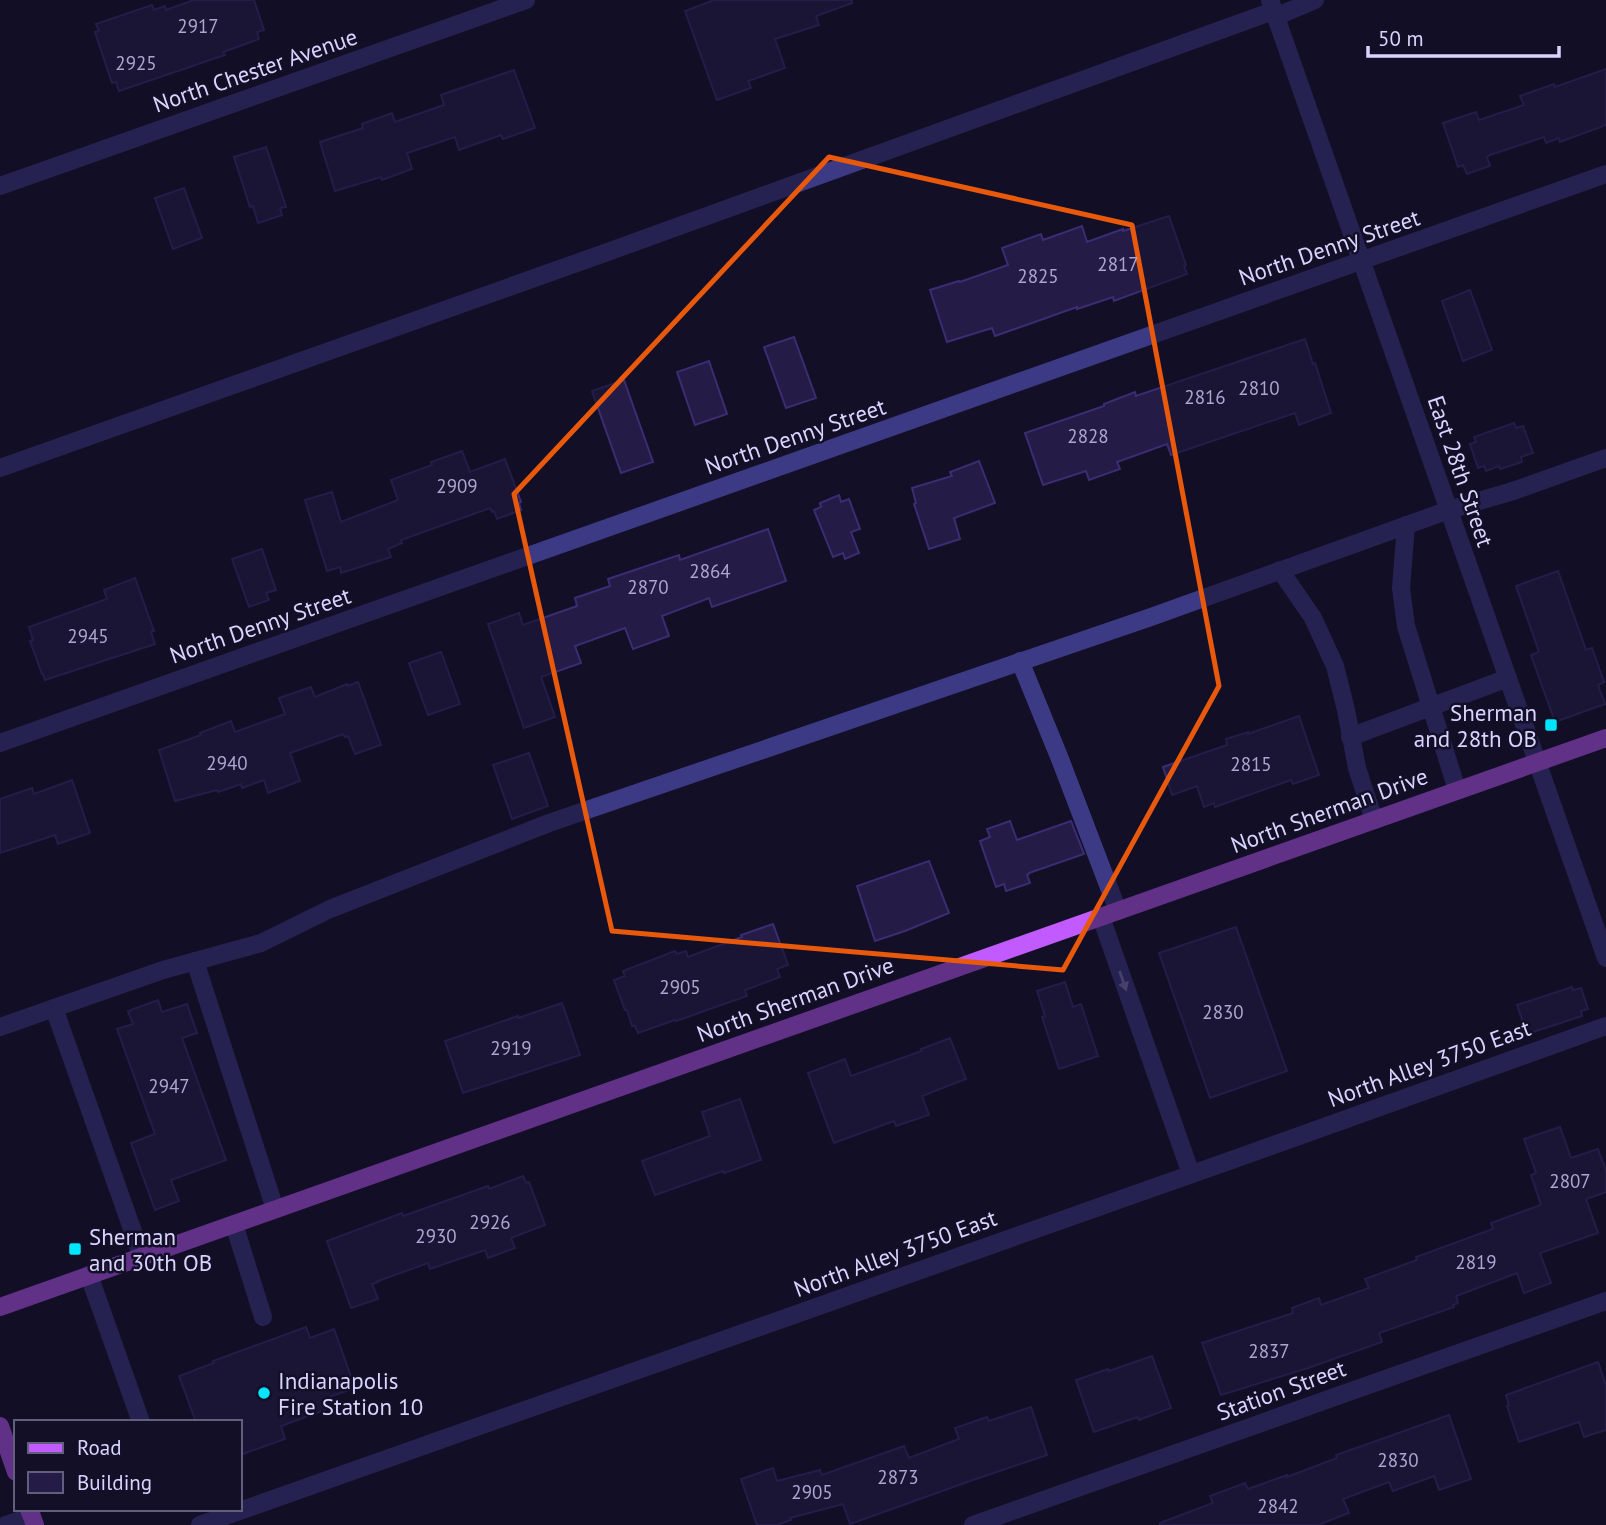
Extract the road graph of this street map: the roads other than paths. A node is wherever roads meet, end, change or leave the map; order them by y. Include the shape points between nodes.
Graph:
1 (526, 0) edge
2 (1315, 0) edge
3 (1273, 9) edge
4 (1606, 174) edge
5 (0, 186) edge
6 (1362, 261) junction
7 (1606, 458) edge
8 (0, 468) edge
9 (1449, 510) junction
10 (1406, 525) junction
11 (1280, 570) junction
12 (1020, 662) junction
13 (1508, 678) junction
14 (1430, 706) junction
15 (1350, 737) junction
16 (1606, 738) edge
17 (0, 743) edge
18 (1537, 762) junction
19 (1457, 790) junction
20 (1374, 820) junction
21 (1109, 914) junction
22 (1606, 958) edge
23 (195, 961) junction
24 (54, 1008) junction
25 (1606, 1026) edge
26 (0, 1027) edge
27 (1191, 1174) junction
28 (275, 1209) junction
29 (234, 1224) junction
30 (142, 1256) junction
31 (89, 1275) junction
32 (1606, 1301) edge
33 (0, 1307) edge
34 (263, 1317) dead end
35 (140, 1420) edge
36 (2, 1437) edge
37 (14, 1467) edge
38 (242, 1510) edge
39 (240, 1511) edge
40 (32, 1517) edge
41 (6, 1525) edge
42 (200, 1525) edge
43 (973, 1525) edge

1 - 5 street, North Chester Avenue
2 - 3 street
3 - 6 street, East 28th Street
3 - 8 street
4 - 6 street, North Denny Street
6 - 9 street, East 28th Street
6 - 17 street, North Denny Street
7 - 9 street
9 - 10 street
9 - 13 street, East 28th Street
10 - 11 street
10 - 14 street via 1401,589 1406,626
11 - 12 street
11 - 15 street via 1313,618 1335,666
12 - 21 street via 1070,784
12 - 23 street via 549,823 331,909 261,943
13 - 14 street
13 - 18 street, East 28th Street
14 - 15 street
14 - 19 street
15 - 20 street
16 - 18 main road, North Sherman Drive
18 - 19 main road, North Sherman Drive
18 - 22 street, East 28th Street
19 - 20 main road, North Sherman Drive
20 - 21 main road, North Sherman Drive
21 -> 27 street
21 - 28 main road, North Sherman Drive
23 - 24 street
23 - 28 street
24 - 26 street
24 - 30 street
25 - 27 street, North Alley 3750 East
27 - 38 street, North Alley 3750 East
28 - 29 main road, North Sherman Drive
29 - 30 main road, North Sherman Drive
29 - 34 street
30 - 31 main road, North Sherman Drive
31 - 33 main road, North Sherman Drive
31 - 35 street
32 - 43 street, Station Street
36 - 37 main road
39 - 42 street, North Alley 3750 East
40 - 41 street

